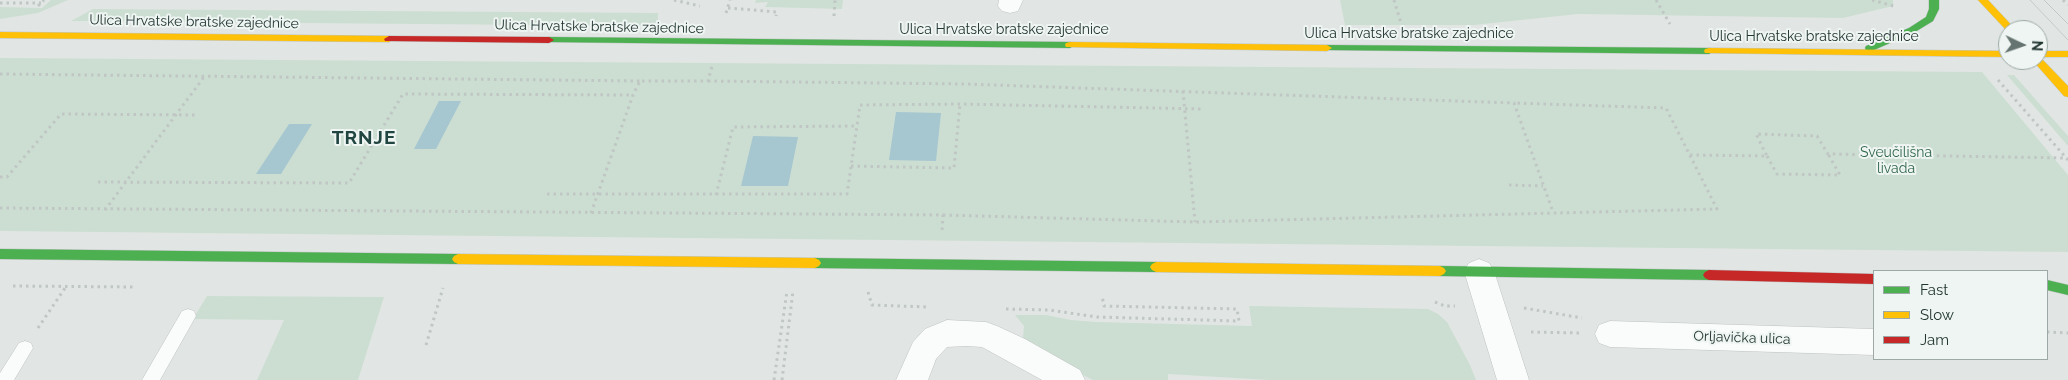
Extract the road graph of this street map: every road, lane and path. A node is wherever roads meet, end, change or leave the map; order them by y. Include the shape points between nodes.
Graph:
1 (44, 0) edge
2 (674, 0) edge
3 (730, 0) edge
4 (835, 0) edge
5 (1394, 0) edge
6 (1656, 0) edge
7 (1872, 0) edge
8 (1934, 0) edge
9 (1983, 0) edge
10 (2063, 0) edge
11 (0, 3) edge
12 (41, 3) junction
13 (2068, 5) edge
14 (38, 6) dead end
15 (700, 6) dead end
16 (728, 8) junction
17 (1902, 8) dead end
18 (777, 12) dead end
19 (726, 13) dead end
20 (1398, 14) dead end
21 (839, 19) dead end
22 (2001, 20) edge
23 (1671, 24) dead end
24 (0, 35) edge
25 (1859, 52) junction
26 (1998, 54) edge
27 (2068, 54) edge
28 (2048, 55) edge
29 (2048, 58) edge
30 (2068, 64) edge
31 (713, 65) dead end
32 (2047, 70) edge
33 (0, 74) edge
34 (1993, 74) dead end
35 (205, 77) junction
36 (640, 81) junction
37 (708, 81) junction
38 (1183, 92) junction
39 (2068, 93) edge
40 (632, 95) junction
41 (1514, 103) junction
42 (960, 104) junction
43 (1184, 109) junction
44 (1204, 109) dead end
45 (175, 115) junction
46 (198, 115) dead end
47 (858, 126) junction
48 (1689, 154) junction
49 (1828, 154) junction
50 (1767, 156) junction
51 (2067, 159) edge
52 (851, 166) junction
53 (0, 177) edge
54 (98, 182) dead end
55 (125, 182) junction
56 (1509, 185) dead end
57 (1544, 186) junction
58 (547, 194) dead end
59 (597, 195) junction
60 (716, 195) junction
61 (0, 208) edge
62 (105, 210) junction
63 (1553, 212) junction
64 (591, 213) junction
65 (943, 215) junction
66 (1195, 222) junction
67 (942, 232) dead end
68 (0, 254) edge
69 (1480, 271) junction
70 (1873, 278) edge
71 (2068, 282) edge
72 (2048, 283) edge
73 (2048, 283) edge
74 (64, 288) dead end
75 (443, 288) dead end
76 (787, 290) dead end
77 (793, 290) dead end
78 (2068, 290) edge
79 (868, 292) dead end
80 (1102, 295) dead end
81 (935, 307) dead end
82 (1519, 307) dead end
83 (1004, 308) dead end
84 (1542, 311) dead end
85 (188, 316) dead end
86 (2048, 332) edge
87 (2068, 333) edge
88 (1610, 334) dead end
89 (1873, 342) edge
90 (426, 345) dead end
91 (25, 348) joint
92 (5, 380) edge
93 (151, 380) edge
94 (774, 380) edge
95 (782, 380) edge
96 (912, 380) edge
97 (1069, 380) edge
98 (1513, 380) edge

1 - 12 path
2 - 15 path
3 - 16 path
4 - 21 path via 833,16
5 - 20 path
6 - 23 path
7 - 17 path
8 - 25 main road via 1930,19
9 - 22 main road
10 - 13 path
11 - 12 path
12 - 14 path
16 - 18 path
16 - 19 path
24 - 25 main road, Ulica Hrvatske bratske zajednice
25 - 26 main road, Ulica Hrvatske bratske zajednice
27 - 28 main road
29 - 30 main road
31 - 37 path
32 - 39 main road
33 - 35 path
34 - 51 path
35 - 36 path
35 - 45 path
36 - 37 path
36 - 40 path
37 - 38 path via 965,84
38 - 41 path
38 - 43 path
40 - 55 path via 403,94 349,183
40 - 59 path
41 - 48 path via 1666,108
41 - 57 path
42 - 43 path
42 - 47 path via 860,105
42 - 52 path via 954,168
43 - 44 path
43 - 66 path
45 - 46 path
45 - 53 path via 61,114 7,176
45 - 55 path
47 - 52 path
47 - 60 path via 733,127
48 - 50 path
48 - 63 path via 1717,209
49 - 50 path via 1817,136 1756,134
49 - 50 path via 1840,175 1777,174
49 - 51 path
52 - 60 path via 847,194
54 - 55 path
55 - 62 path
56 - 57 path
57 - 63 path
58 - 59 path
59 - 60 path
59 - 64 path
61 - 62 path
62 - 64 path
63 - 66 path
64 - 65 path
65 - 66 path
65 - 67 path
68 - 69 main road
69 - 70 main road
69 - 98 street
71 - 72 main road
73 - 78 main road
74 - 91 path
75 - 90 path
76 - 94 path
77 - 95 path
79 - 81 path via 872,305
80 - 83 path via 1104,306 1238,309 1239,321 1097,317
82 - 84 path
85 - 93 lane
86 - 87 path
88 - 89 street, Orljavička ulica
91 - 92 lane
96 - 97 street via 924,351 936,338 947,333 986,335

